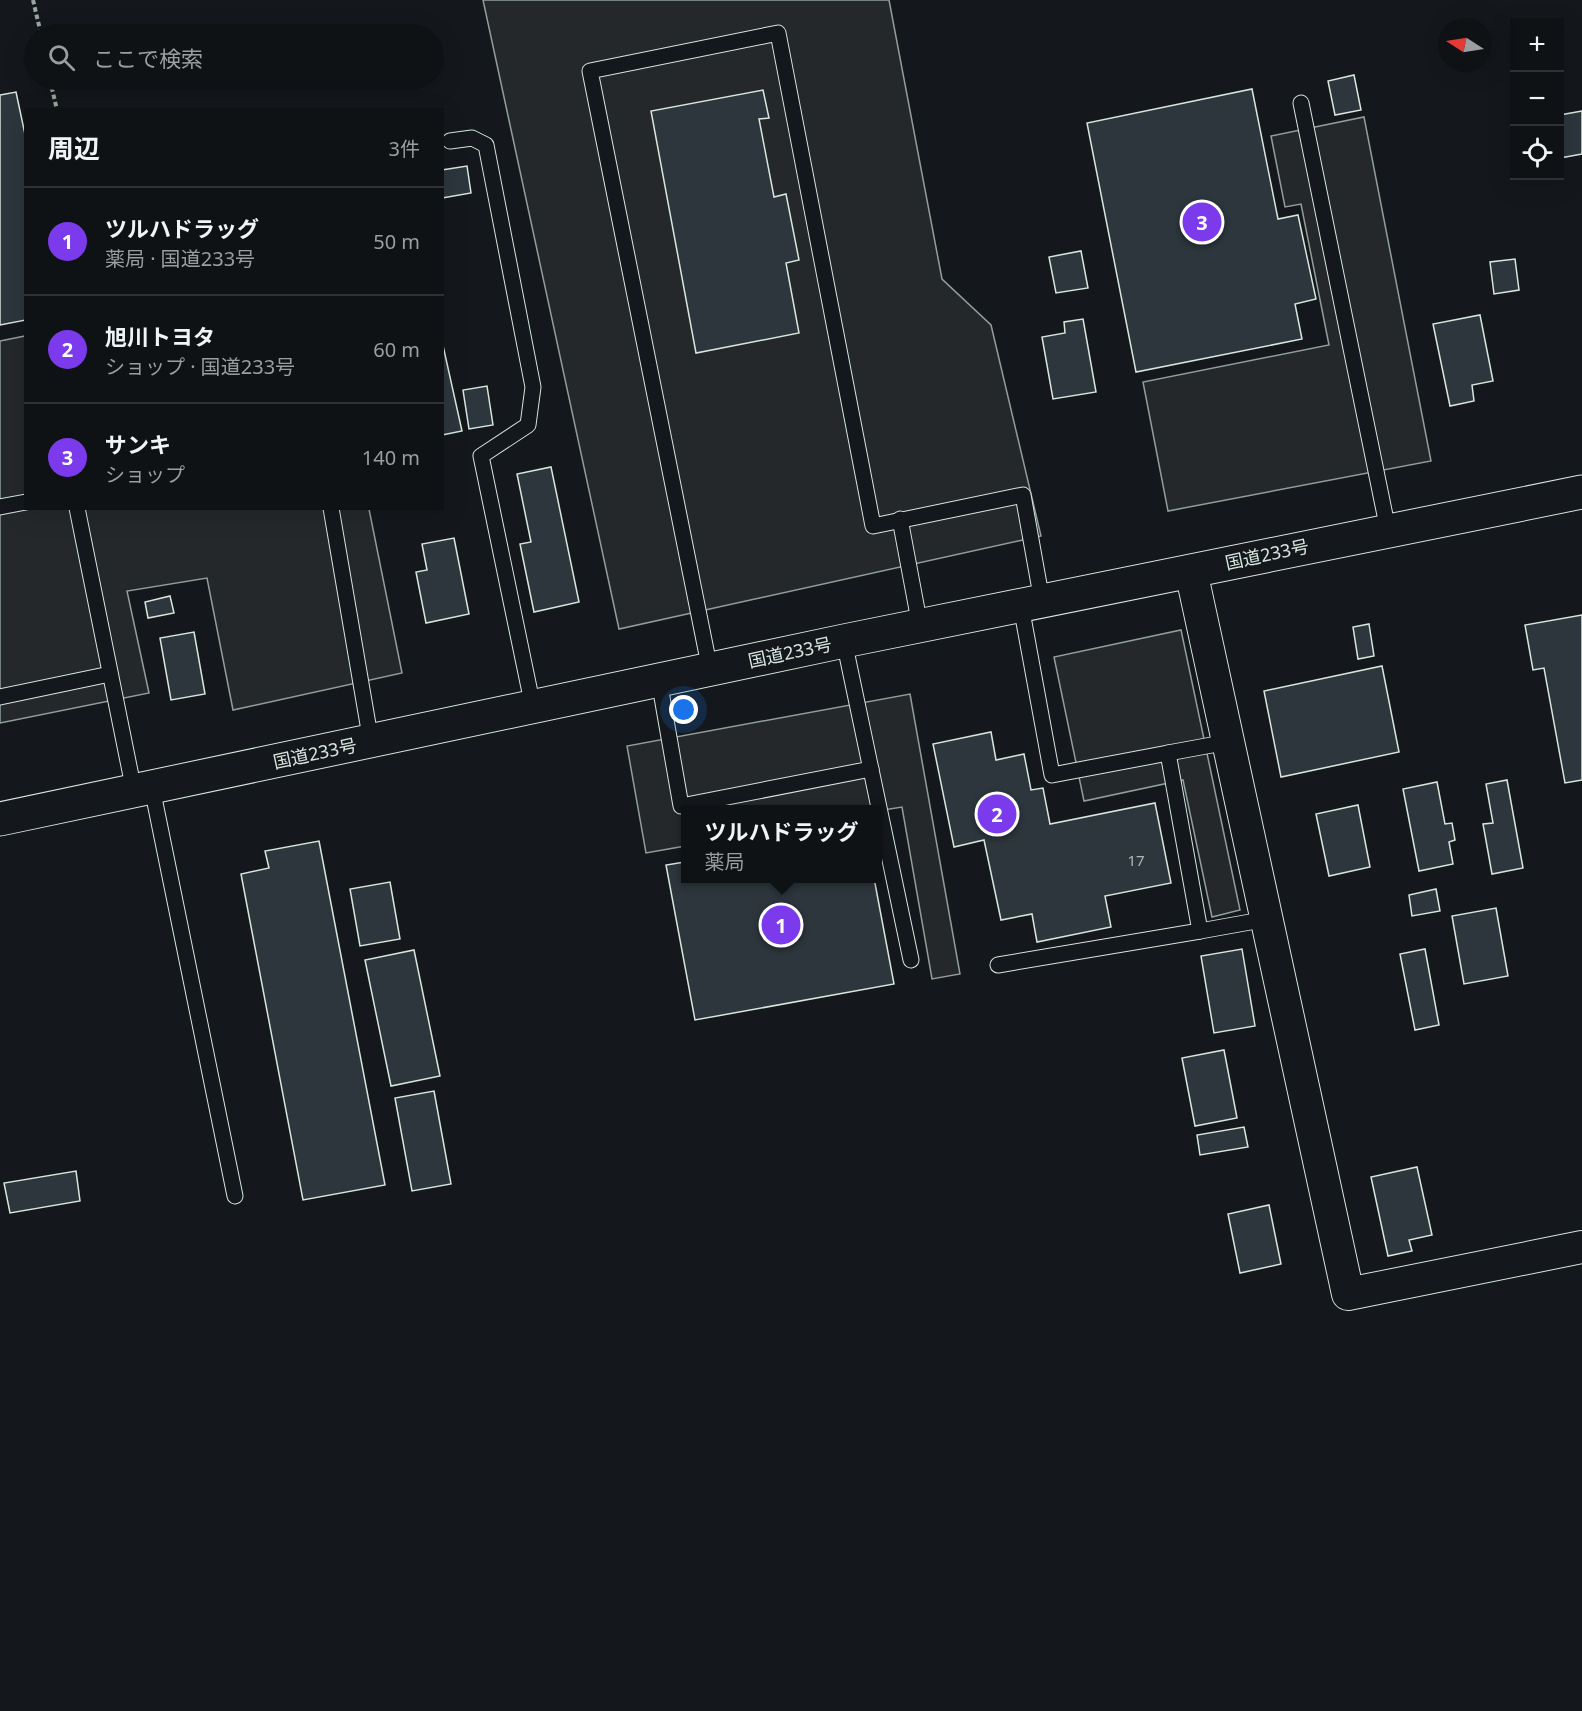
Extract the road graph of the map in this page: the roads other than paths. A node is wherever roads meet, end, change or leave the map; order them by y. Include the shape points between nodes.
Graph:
1 (1301, 103) dead end
2 (450, 141) dead end
3 (1582, 492) edge
4 (24, 502) edge
5 (0, 507) edge
6 (77, 510) edge
7 (331, 510) edge
8 (900, 519) junction
9 (1389, 530) junction
10 (1191, 571) junction
11 (1032, 604) junction
12 (920, 626) junction
13 (844, 641) junction
14 (710, 670) junction
15 (110, 674) junction
16 (659, 680) junction
17 (0, 697) edge
18 (533, 707) junction
19 (371, 742) junction
20 (1228, 742) junction
21 (1168, 753) junction
22 (871, 769) junction
23 (143, 790) junction
24 (686, 805) edge
25 (879, 805) edge
26 (681, 806) edge
27 (0, 819) edge
28 (882, 822) edge
29 (1267, 919) junction
30 (1200, 931) junction
31 (911, 960) dead end
32 (998, 965) dead end
33 (235, 1196) dead end
34 (1582, 1246) edge

1 - 9 lane
2 - 18 lane via 472,138 486,146 534,387 528,425 481,456
3 - 9 highway, 国道233号
4 - 5 lane
6 - 15 lane
7 - 19 lane
8 - 11 lane via 1023,495
8 - 12 lane
8 - 14 lane via 873,526 778,33 590,71
9 - 10 highway, 国道233号
10 - 11 highway, 国道233号
10 - 20 street
11 - 12 highway, 国道233号
11 - 21 lane via 1052,775
12 - 13 highway, 国道233号
13 - 14 highway, 国道233号
13 - 22 lane
14 - 16 highway, 国道233号
15 - 17 lane
15 - 23 lane
16 - 18 highway, 国道233号
16 - 26 lane
18 - 19 highway, 国道233号
19 - 23 highway, 国道233号
20 - 21 lane
20 - 29 street
21 - 30 lane
22 - 24 lane
22 - 25 lane
23 - 27 highway, 国道233号
23 - 33 lane
28 - 31 lane
29 - 30 lane
29 - 34 street via 1348,1294
30 - 32 lane

